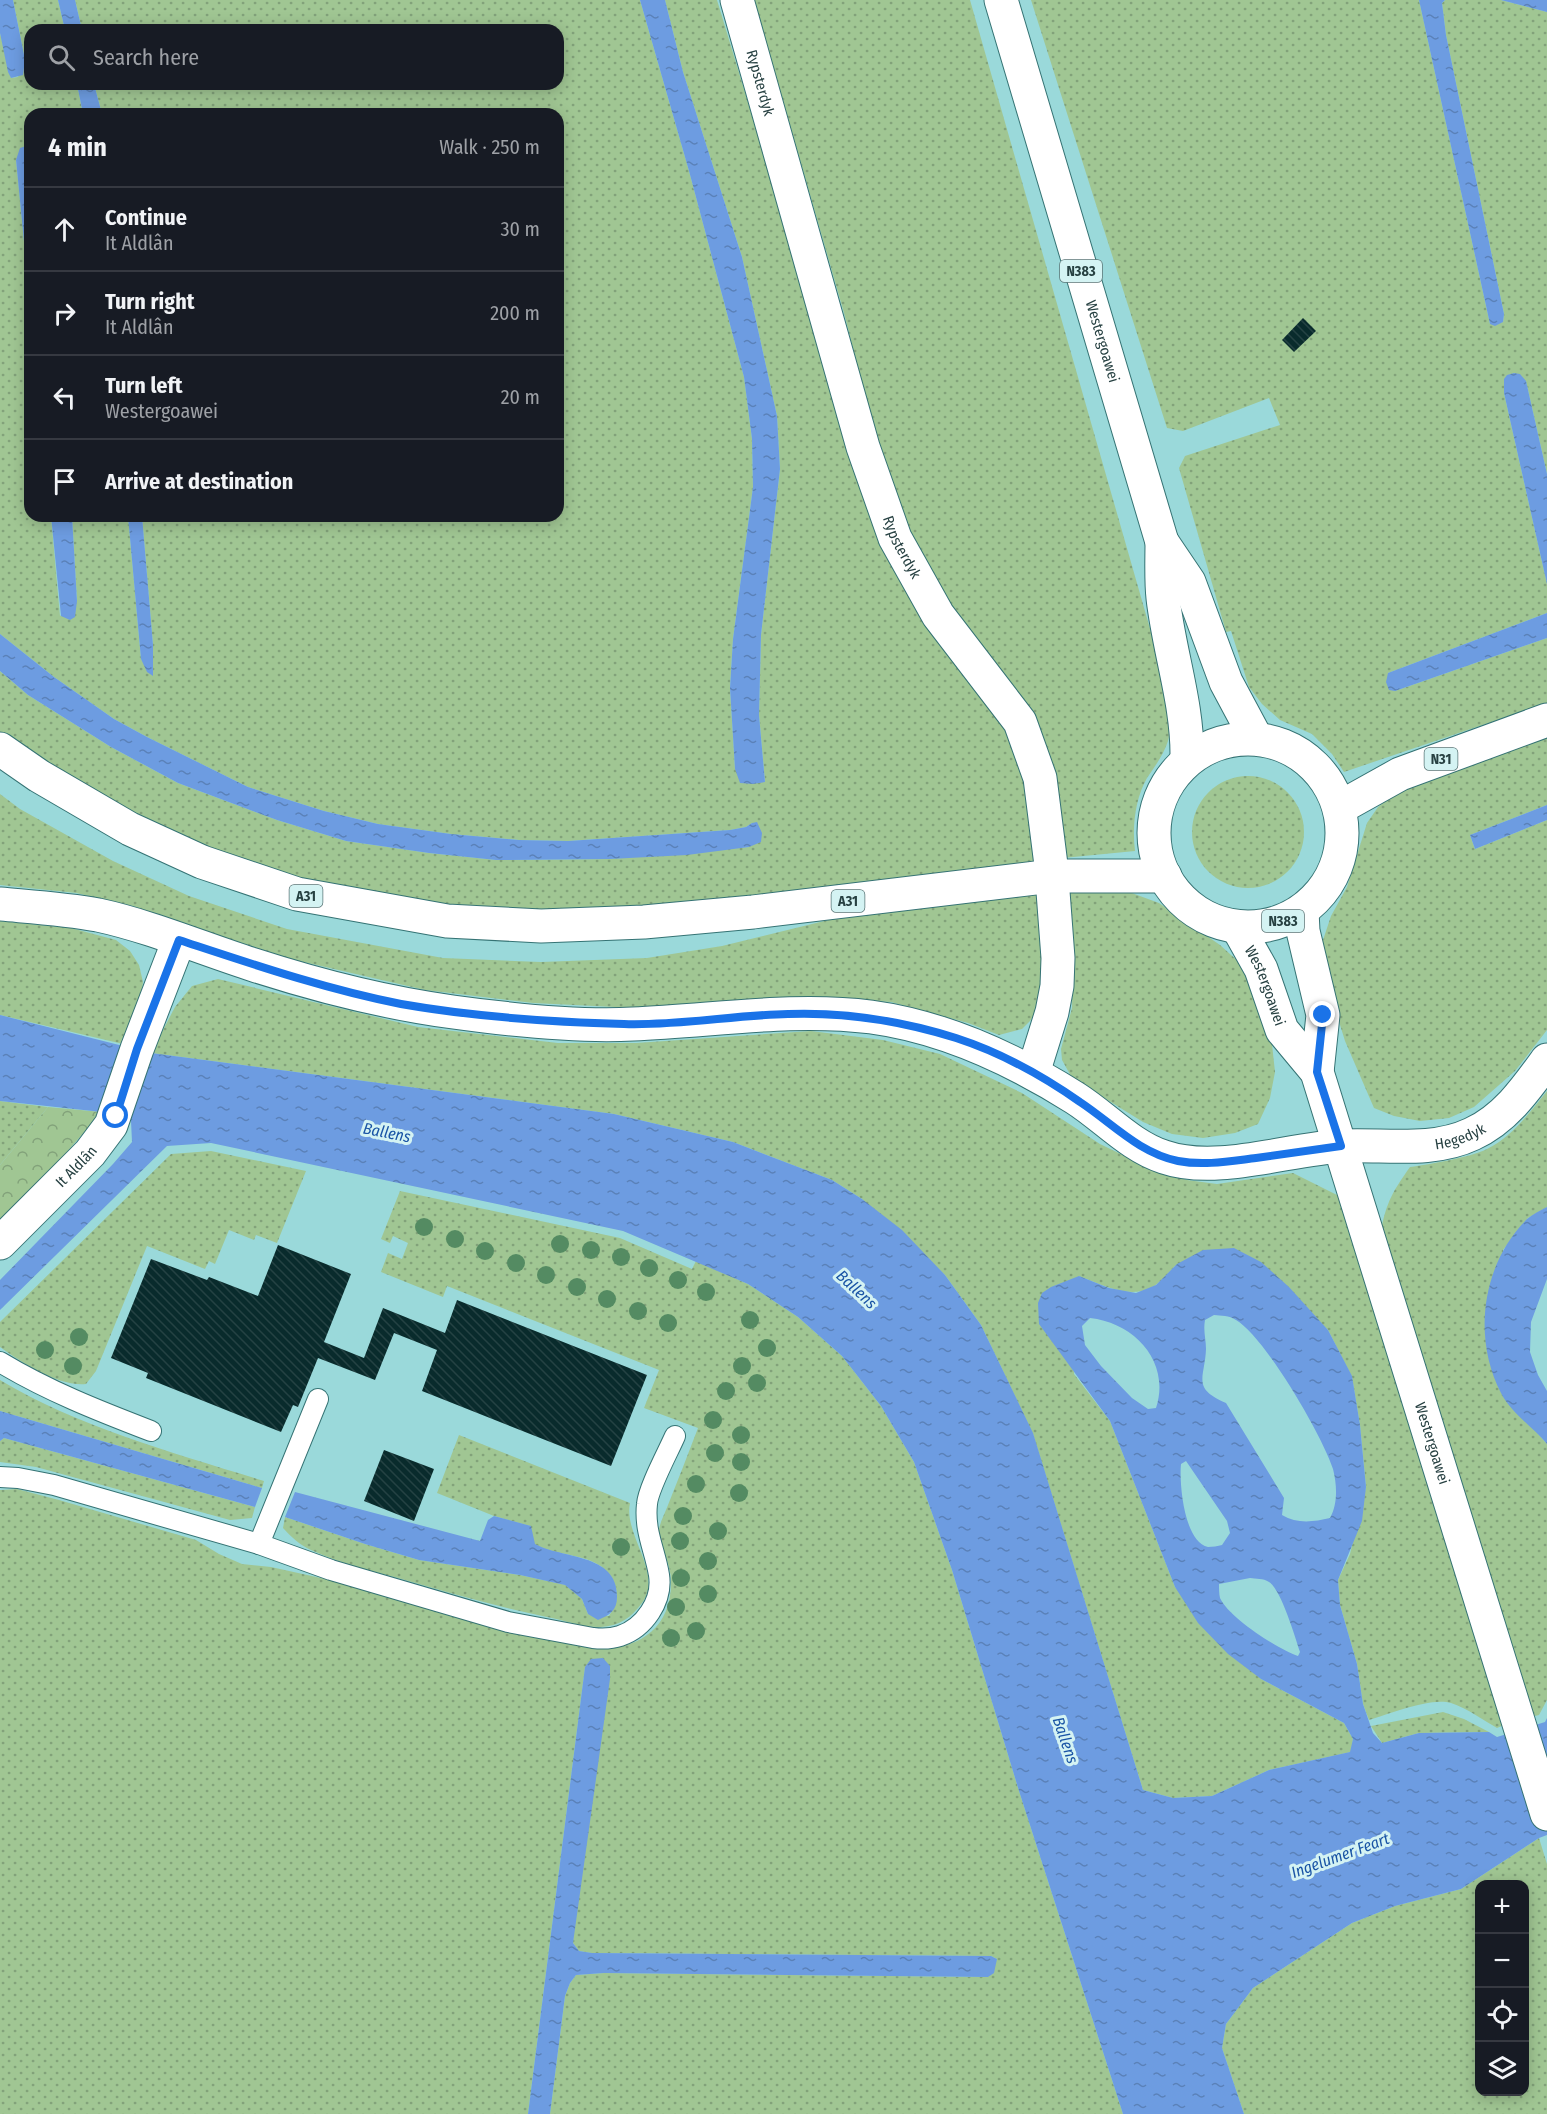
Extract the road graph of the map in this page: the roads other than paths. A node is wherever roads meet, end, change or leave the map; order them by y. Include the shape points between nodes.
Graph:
1 (736, 0) edge
2 (1001, 0) edge
3 (1162, 542) junction
4 (1547, 720) edge
5 (1256, 738) junction
6 (0, 749) edge
7 (1187, 759) junction
8 (1339, 807) junction
9 (1052, 876) junction
10 (1165, 876) junction
11 (0, 904) edge
12 (1302, 911) junction
13 (1238, 928) junction
14 (179, 940) junction
15 (1547, 1060) edge
16 (1317, 1072) junction
17 (1033, 1073) junction
18 (1341, 1146) junction
19 (0, 1243) edge
20 (0, 1362) edge
21 (318, 1399) dead end
22 (151, 1431) dead end
23 (675, 1436) dead end
24 (0, 1477) edge
25 (259, 1544) junction
26 (1547, 1814) edge

1 - 9 main road, Rypsterdyk via 863,447 895,538 938,615 1020,722 1040,778
2 - 3 main road, Westergoawei / N383
3 - 5 main road, Westergoawei / N383 via 1189,582 1226,682
3 - 7 main road, Westergoawei / N383 via 1163,598 1182,697
4 - 8 main road, N31 via 1400,774
5 - 7 main road, N383 via 1227,741
5 - 8 main road, N383 via 1280,743 1299,753 1322,775
6 - 9 main road, A31 via 130,828 202,862 297,894 447,921 541,926 644,922
7 - 10 main road, N383 via 1160,800 1154,828
8 - 12 main road, N383 via 1342,838 1337,862 1319,895
9 - 10 main road, A31
9 - 17 main road, Rypsterdyk via 1057,986
10 - 13 main road, N383 via 1193,907
11 - 14 main road via 101,916
12 - 13 main road, N383 via 1281,922
12 - 16 main road, Westergoawei via 1323,1015
13 - 16 main road, Westergoawei via 1262,969 1282,1030
14 - 17 main road via 330,988 503,1018 629,1024 788,1014 873,1018 957,1038
14 - 19 main road, It Aldlân via 116,1116 105,1135
15 - 18 main road, Hegedyk via 1508,1110 1470,1136 1426,1146
16 - 18 main road, Westergoawei
17 - 18 main road via 1079,1101 1139,1146 1162,1157 1224,1162
18 - 26 main road, Westergoawei
20 - 22 lane via 30,1381
21 - 25 lane
23 - 25 lane via 647,1501 646,1523 659,1576 658,1593 643,1622 620,1636 593,1638 508,1622 331,1570
24 - 25 lane via 54,1485

